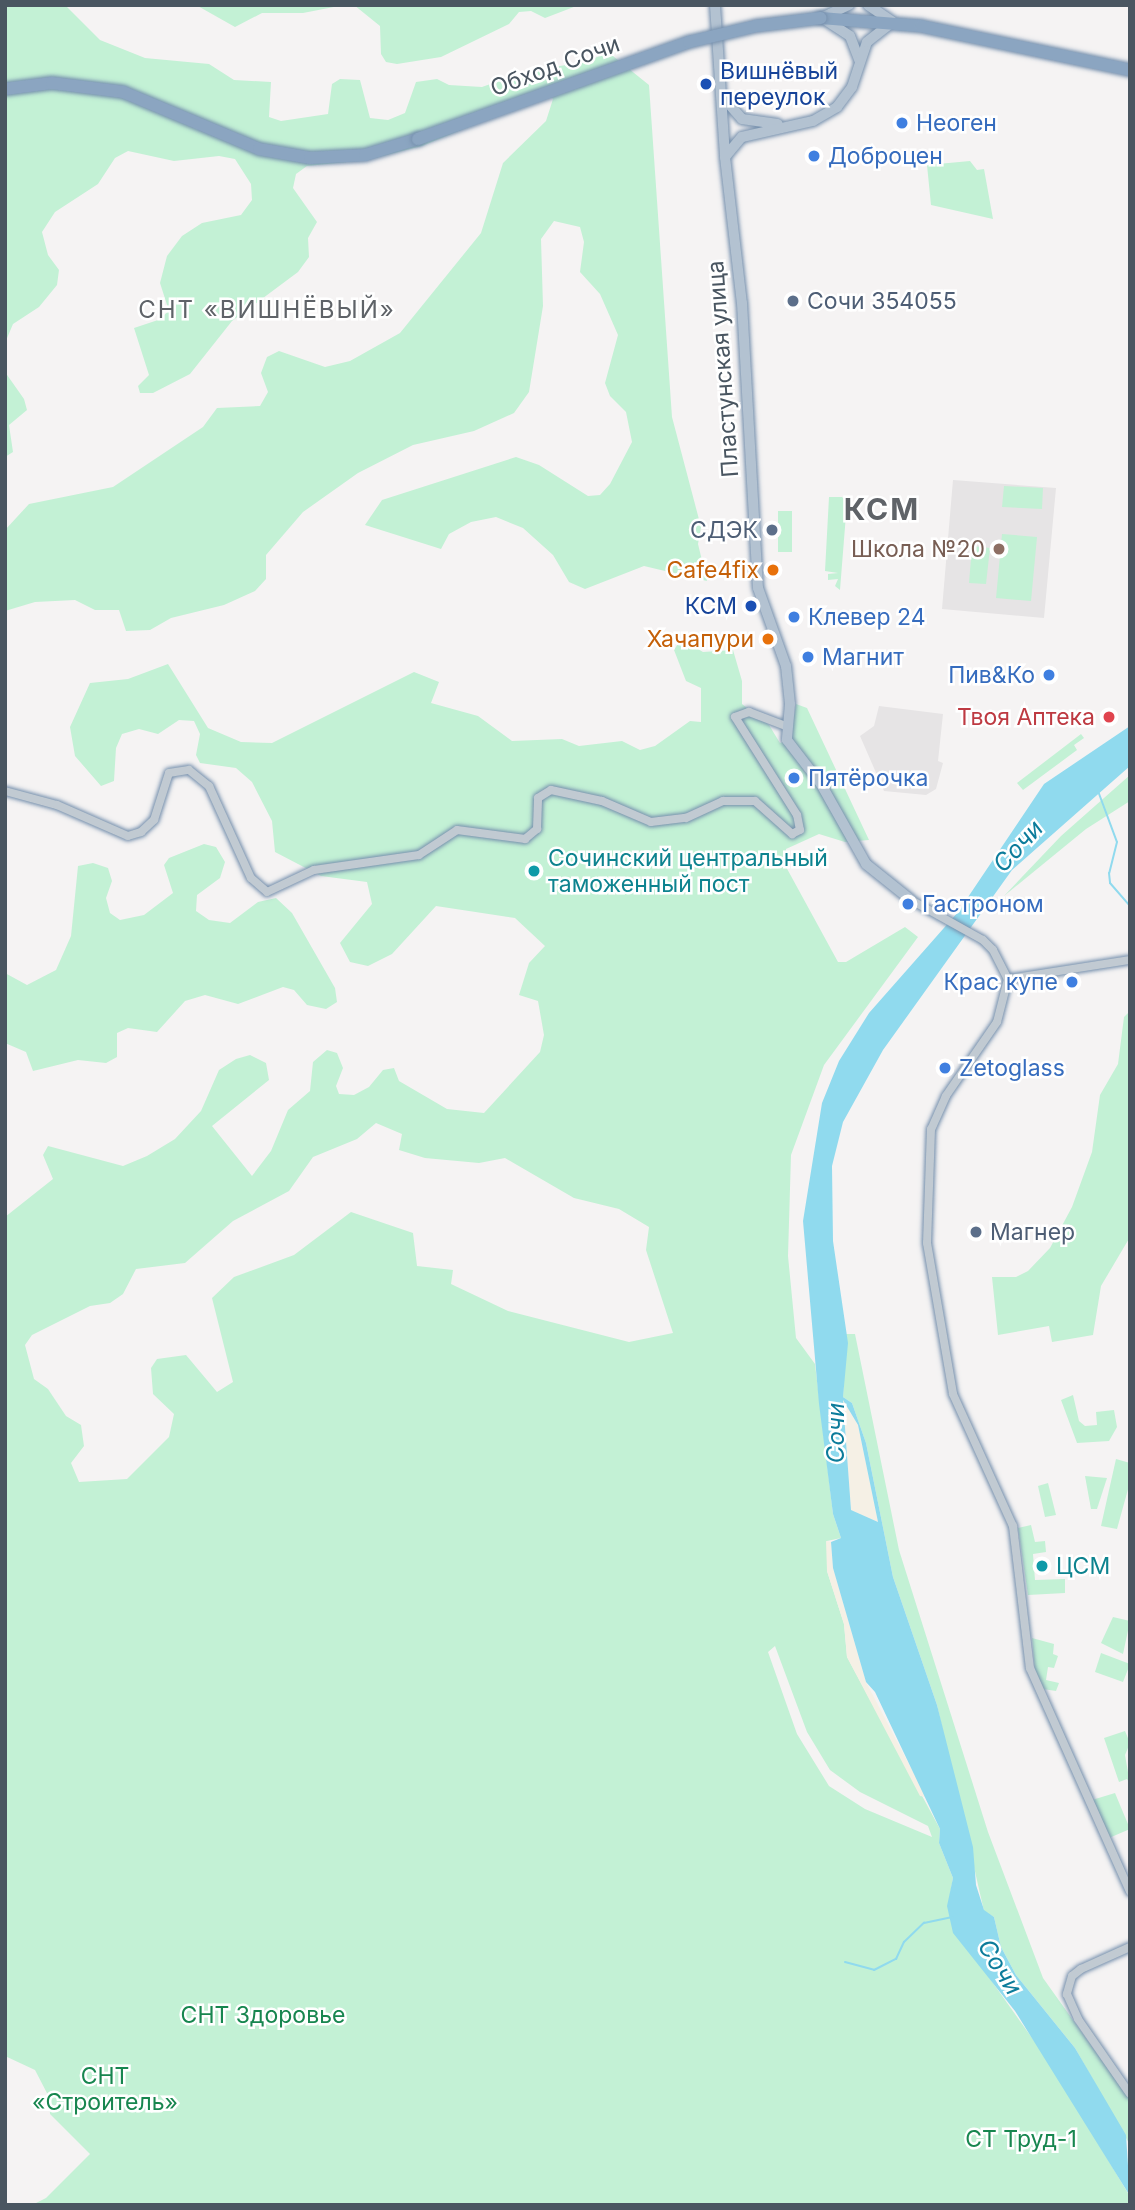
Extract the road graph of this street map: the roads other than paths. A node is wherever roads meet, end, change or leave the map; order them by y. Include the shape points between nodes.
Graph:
1 (715, 5) edge
2 (849, 5) edge
3 (868, 5) edge
4 (821, 18) junction
5 (893, 22) junction
6 (859, 62) junction
7 (1130, 70) edge
8 (5, 89) edge
9 (721, 94) junction
10 (753, 127) junction
11 (723, 129) junction
12 (725, 157) junction
13 (786, 726) junction
14 (5, 791) edge
15 (911, 900) joint
16 (1130, 960) edge
17 (1007, 979) junction
18 (1130, 1892) edge
19 (1130, 1947) edge
20 (1130, 2094) edge

1 - 9 main road, Пластунская улица
2 - 4 main road
3 - 5 main road
4 - 5 highway, Обход Сочи
4 - 6 main road via 849,36
4 - 8 highway, Обход Сочи, bridge via 756,26 689,42 418,139 336,158 259,149 111,89 52,83
5 - 6 main road via 873,35
5 - 7 highway, Обход Сочи
6 - 10 main road via 852,87 837,107 813,121
9 - 10 main road via 733,113
9 - 11 main road, Пластунская улица
10 - 11 main road
10 - 12 main road
11 - 12 main road, Пластунская улица
12 - 13 main road, Пластунская улица via 742,303 758,588 786,666 790,704
13 - 14 street via 749,712 735,717 797,815 800,830 792,834 755,801 723,801 686,818 660,822 585,796 544,792 537,801 537,828 521,841 457,830 419,855 314,870 267,892 251,878 209,786 189,770 169,773 154,820 128,836 57,804
13 - 15 main road, Пластунская улица via 790,747 821,784 866,864
15 - 17 street via 983,940
16 - 17 street
17 - 18 street via 997,1022 951,1087 931,1129 927,1243 953,1394 1015,1537 1030,1668
19 - 20 street via 1081,1969 1072,1976 1067,1994 1077,2019

